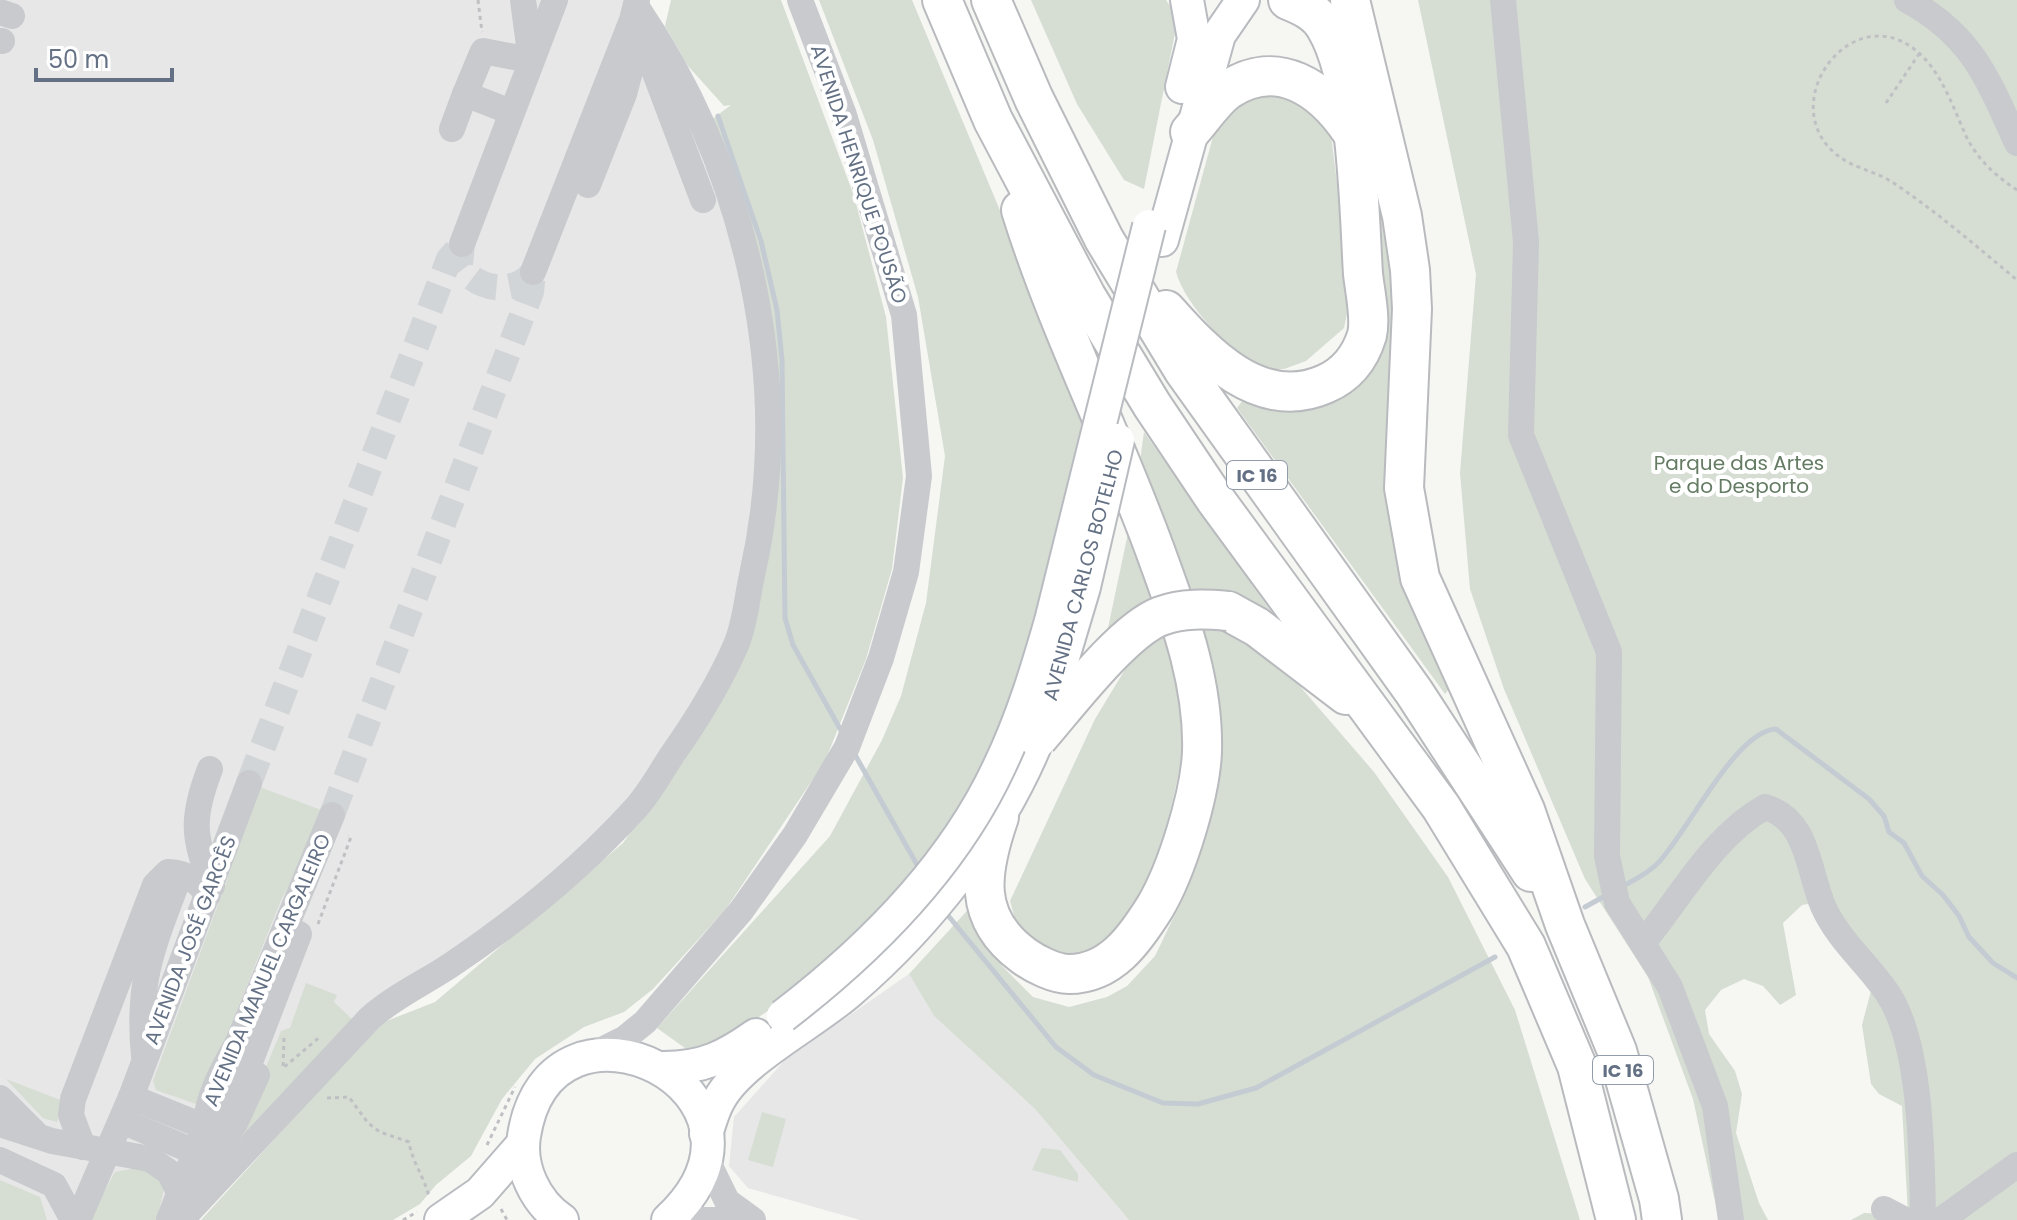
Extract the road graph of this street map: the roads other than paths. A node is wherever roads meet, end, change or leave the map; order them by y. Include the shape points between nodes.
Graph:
1 (523, 0) edge
2 (555, 0) edge
3 (800, 0) edge
4 (942, 0) edge
5 (991, 0) edge
6 (1187, 0) edge
7 (1243, 0) edge
8 (1288, 0) edge
9 (1350, 0) edge
10 (1503, 0) edge
11 (1907, 0) edge
12 (638, 12) edge
13 (530, 60) junction
14 (465, 94) junction
15 (511, 112) junction
16 (993, 120) junction
17 (452, 129) dead end
18 (1190, 132) junction
19 (1353, 135) junction
20 (2017, 143) edge
21 (588, 185) dead end
22 (703, 200) dead end
23 (1156, 233) junction
24 (1104, 239) junction
25 (462, 244) dead end
26 (533, 272) dead end
27 (1383, 724) junction
28 (1038, 738) junction
29 (210, 769) dead end
30 (249, 783) tunnel mouth
31 (999, 817) junction
32 (329, 821) tunnel mouth
33 (176, 885) dead end
34 (210, 891) junction
35 (1565, 925) junction
36 (307, 933) road end
37 (1643, 943) junction
38 (787, 1026) junction
39 (280, 1031) road end
40 (589, 1057) junction
41 (144, 1062) junction
42 (664, 1068) junction
43 (0, 1098) edge
44 (126, 1109) junction
45 (0, 1124) edge
46 (205, 1127) junction
47 (41, 1138) junction
48 (522, 1145) junction
49 (706, 1146) junction
50 (83, 1147) junction
51 (110, 1152) junction
52 (195, 1152) junction
53 (0, 1160) edge
54 (2017, 1165) edge
55 (183, 1199) edge
56 (436, 1212) edge
57 (76, 1220) edge
58 (169, 1220) edge
59 (562, 1220) edge
60 (668, 1220) edge
61 (695, 1220) edge
62 (725, 1220) edge
63 (753, 1220) edge
64 (1616, 1220) edge
65 (1662, 1220) edge
66 (1731, 1220) edge
67 (1923, 1220) edge
68 (1941, 1220) edge

1 - 13 street
2 - 13 street
3 - 40 street, AVENIDA HENRIQUE POUSÃO via 844,115 904,315 919,476 906,572 847,747 795,835 741,911 645,1022
4 - 16 highway, IC 16
5 - 24 highway, IC 16
6 - 23 main road, AVENIDA CARLOS BOTELHO via 1194,39
7 - 18 main road, AVENIDA CARLOS BOTELHO via 1219,35
8 - 19 highway via 1309,9 1325,25 1336,49
9 - 35 highway via 1410,270 1404,488 1420,578 1525,810
10 - 37 street via 1526,242 1521,435 1609,652 1607,856 1614,891
11 - 20 street via 1941,20 1989,78
12 - 21 street via 631,71
12 - 22 street via 652,65
12 - 26 street
12 - 55 street via 684,82 735,207 768,377 770,457 758,549 737,643 699,716 637,807 557,887 450,966 388,1002 307,1087
13 - 14 street via 483,51
13 - 15 street
14 - 15 street
14 - 17 street
15 - 25 street
16 - 27 highway, IC 16 via 1086,296 1152,405 1215,499
16 - 31 highway via 1043,279 1145,520 1179,617 1196,680 1202,753 1191,811 1161,897 1127,949 1102,967 1068,974 1033,962 1004,941 988,913 983,876
18 - 19 highway via 1227,91 1277,73 1309,86 1337,110
18 - 23 main road, AVENIDA CARLOS BOTELHO
19 - 24 highway via 1367,333 1347,370 1317,387 1295,392 1259,387 1227,369 1196,343
23 - 28 main road, AVENIDA CARLOS BOTELHO, bridge via 1084,587
23 - 38 main road, AVENIDA CARLOS BOTELHO, bridge via 1051,621 1000,767 963,829 896,914
24 - 35 highway, IC 16 via 1184,371 1414,692
27 - 28 highway, bridge via 1257,627 1228,611 1195,609 1160,616 1142,628
27 - 64 highway, IC 16 via 1526,946 1577,1066
28 - 31 main road, AVENIDA CARLOS BOTELHO
29 - 34 street via 198,799 195,828
30 - 34 street, AVENIDA JOSÉ GARCÊS
31 - 38 main road, AVENIDA CARLOS BOTELHO via 897,946 850,992
32 - 46 street, AVENIDA MANUEL CARGALEIRO via 221,1072
33 - 41 street via 141,992
34 - 41 street, AVENIDA JOSÉ GARCÊS
34 - 50 street via 179,872 168,872 155,885 73,1099 71,1115
35 - 65 highway, IC 16 via 1617,1051
36 - 46 street via 250,1062
37 - 66 street via 1670,987 1715,1106
37 - 67 street via 1746,818 1765,807 1782,812 1799,832 1824,908 1889,995 1906,1036 1921,1139
38 - 42 main road, AVENIDA CARLOS BOTELHO via 703,1066
38 - 49 main road, AVENIDA CARLOS BOTELHO via 719,1099
39 - 55 street via 235,1123
40 - 42 main road via 619,1054
40 - 48 main road via 562,1070 541,1090 527,1116
41 - 44 street, AVENIDA JOSÉ GARCÊS
42 - 49 main road via 698,1107
43 - 47 street
44 - 46 street
44 - 51 street, AVENIDA JOSÉ GARCÊS
44 - 52 street
45 - 47 street
46 - 52 street
47 - 50 street
48 - 56 main road via 480,1193
48 - 59 main road via 526,1173 539,1198
49 - 60 main road, AVENIDA CARLOS BOTELHO via 700,1181 688,1202
49 - 63 street via 727,1201
50 - 51 street
51 - 55 street via 159,1163 177,1182
51 - 57 street, AVENIDA JOSÉ GARCÊS
52 - 55 street
53 - 57 street via 54,1185
54 - 68 street
55 - 58 street
61 - 62 street

